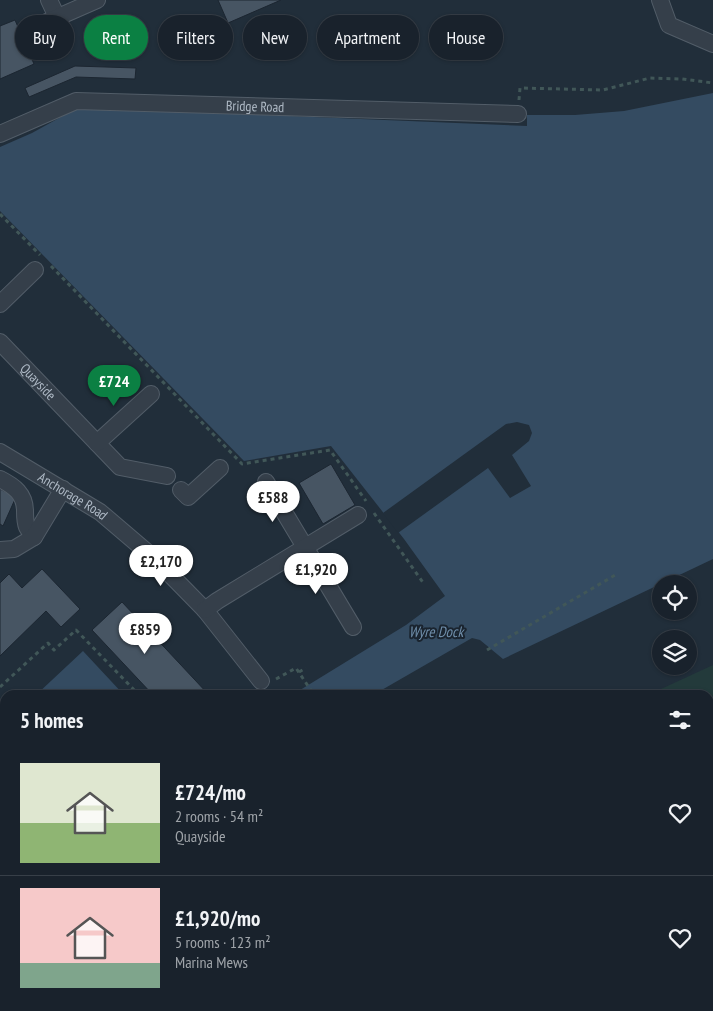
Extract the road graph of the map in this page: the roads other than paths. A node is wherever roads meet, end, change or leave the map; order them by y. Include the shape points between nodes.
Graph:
1 (49, 0) edge
2 (97, 0) edge
3 (660, 0) edge
4 (56, 15) edge
5 (62, 15) edge
6 (713, 44) edge
7 (518, 114) road end
8 (0, 134) edge
9 (42, 263) road end
10 (0, 304) edge
11 (0, 342) edge
12 (151, 394) dead end
13 (97, 443) junction
14 (0, 452) edge
15 (220, 468) dead end
16 (167, 476) dead end
17 (0, 479) edge
18 (266, 482) dead end
19 (63, 490) junction
20 (181, 490) dead end
21 (358, 515) dead end
22 (34, 537) junction
23 (306, 547) junction
24 (0, 550) edge
25 (206, 610) junction
26 (353, 627) dead end
27 (261, 681) road end

1 - 4 street
2 - 5 street
3 - 6 street via 670,25
7 - 8 street, Bridge Road via 76,101
9 - 10 street
11 - 13 street, Quayside
12 - 13 street
13 - 16 street, Quayside via 120,467
14 - 19 street, Anchorage Road
15 - 20 street via 188,497
17 - 22 street via 20,493 27,528
18 - 23 street
19 - 22 street
19 - 25 street, Anchorage Road via 100,512 154,558
21 - 23 street
22 - 24 street via 14,549
23 - 25 street
23 - 26 street
25 - 27 street, Anchorage Road

